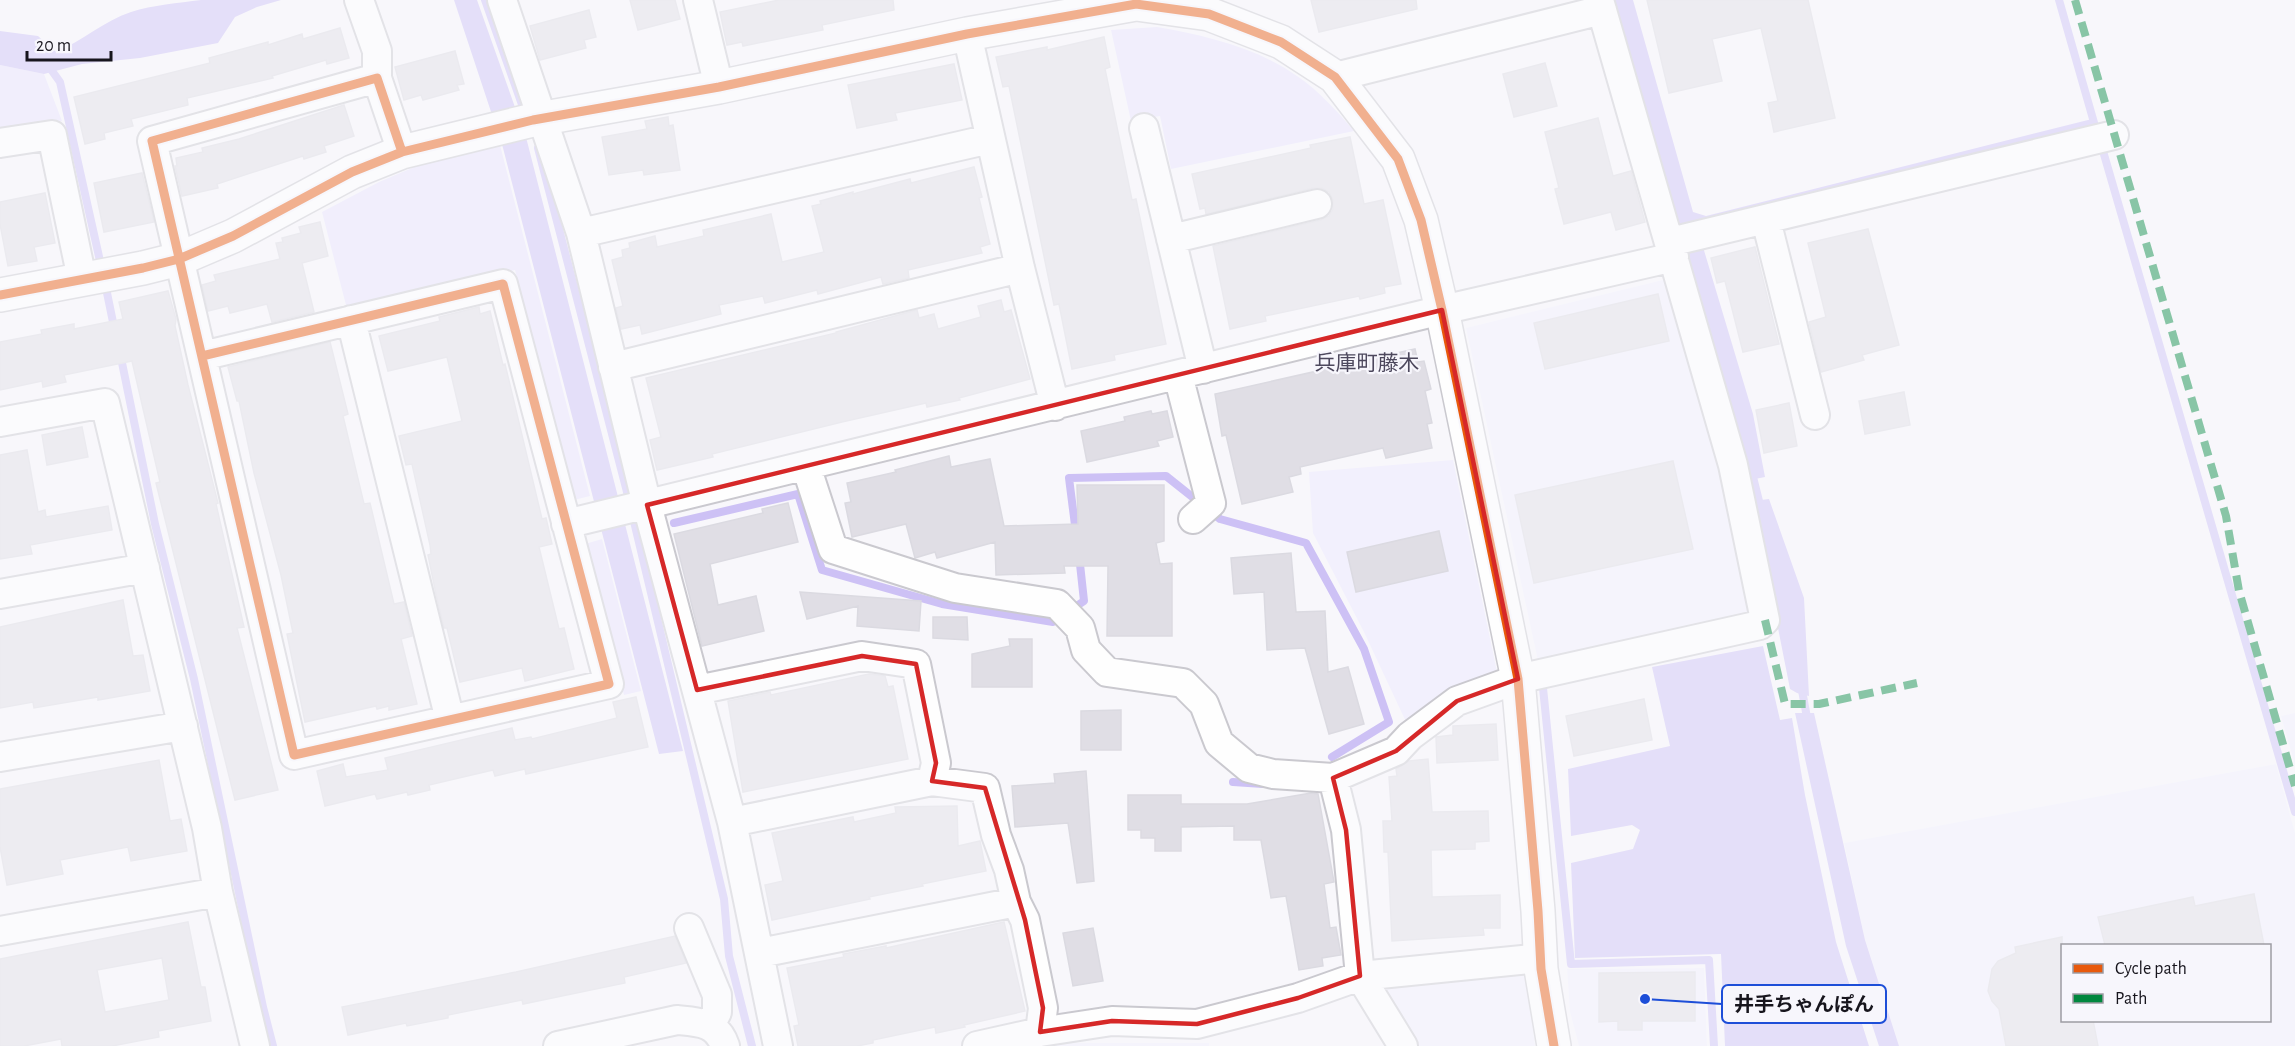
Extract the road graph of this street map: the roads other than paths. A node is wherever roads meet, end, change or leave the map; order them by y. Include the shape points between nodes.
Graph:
1 (359, 0) edge
2 (502, 0) edge
3 (698, 0) edge
4 (1136, 2) edge
5 (1600, 5) edge
6 (967, 34) junction
7 (1335, 77) junction
8 (377, 78) junction
9 (718, 87) junction
10 (538, 119) junction
11 (1144, 128) dead end
12 (2114, 135) dead end
13 (990, 140) junction
14 (0, 143) edge
15 (402, 152) junction
16 (1317, 204) dead end
17 (1766, 220) junction
18 (581, 233) junction
19 (1171, 239) junction
20 (1672, 250) junction
21 (179, 259) junction
22 (1020, 268) junction
23 (96, 277) junction
24 (0, 295) edge
25 (1442, 310) junction
26 (351, 320) junction
27 (202, 356) junction
28 (613, 367) junction
29 (1191, 372) junction
30 (1055, 406) junction
31 (1815, 415) dead end
32 (0, 422) edge
33 (806, 466) junction
34 (648, 505) junction
35 (1202, 511) dead end
36 (566, 524) junction
37 (145, 568) junction
38 (0, 594) edge
39 (1518, 679) junction
40 (697, 690) junction
41 (450, 720) junction
42 (183, 726) junction
43 (0, 757) edge
44 (1333, 778) junction
45 (932, 781) junction
46 (732, 822) junction
47 (218, 892) junction
48 (1016, 902) junction
49 (689, 928) dead end
50 (0, 931) edge
51 (760, 953) junction
52 (1541, 958) junction
53 (1359, 976) junction
54 (1040, 1032) junction
55 (717, 1036) edge
56 (255, 1046) edge
57 (558, 1046) edge
58 (778, 1046) edge
59 (977, 1046) edge
60 (1403, 1046) edge
61 (1554, 1046) edge

1 - 8 street via 377,51
2 - 10 street
3 - 9 street
4 - 6 street
4 - 7 street via 1209,14 1281,42
5 - 7 street
5 - 20 street
6 - 9 street
6 - 13 street
7 - 25 street via 1398,159 1421,220
8 - 15 street
8 - 21 street via 152,141
9 - 10 street
10 - 15 street
10 - 18 street
11 - 19 street
12 - 17 street
13 - 18 street
13 - 22 street
14 - 23 street via 52,135
15 - 21 street via 352,172 233,236
16 - 19 street
17 - 20 street via 1704,236
17 - 31 street
18 - 28 street
19 - 29 street
20 - 25 street
20 - 39 street via 1733,465 1765,620 1760,625
21 - 23 street
21 - 27 street
22 - 28 street
22 - 30 street
23 - 24 street
25 - 29 street
25 - 39 street
26 - 27 street
26 - 36 street via 503,284
26 - 41 street
27 - 41 street via 294,755
28 - 34 street
29 - 30 street
29 - 35 street
30 - 33 street
32 - 37 street via 105,403
33 - 34 street
33 - 44 street via 833,549 955,588 1057,604 1080,628 1086,650 1107,672 1183,683 1204,704 1219,743 1249,768 1273,774
34 - 36 street
34 - 40 street
36 - 41 street via 609,684
37 - 38 street
37 - 42 street
39 - 44 street via 1457,701 1396,751
39 - 52 street
40 - 45 street via 862,656 916,664 936,763
40 - 46 street
42 - 43 street
42 - 47 street
44 - 53 street via 1346,830
45 - 46 street
45 - 48 street via 985,788
46 - 51 street
47 - 50 street
47 - 56 street
48 - 51 street
48 - 54 street via 1025,920 1042,1008
49 - 55 street via 717,995
51 - 58 street
52 - 53 street
52 - 61 street
53 - 54 street via 1298,998 1197,1024 1112,1021
53 - 60 street
54 - 59 street
55 - 57 street via 693,1021 677,1020

